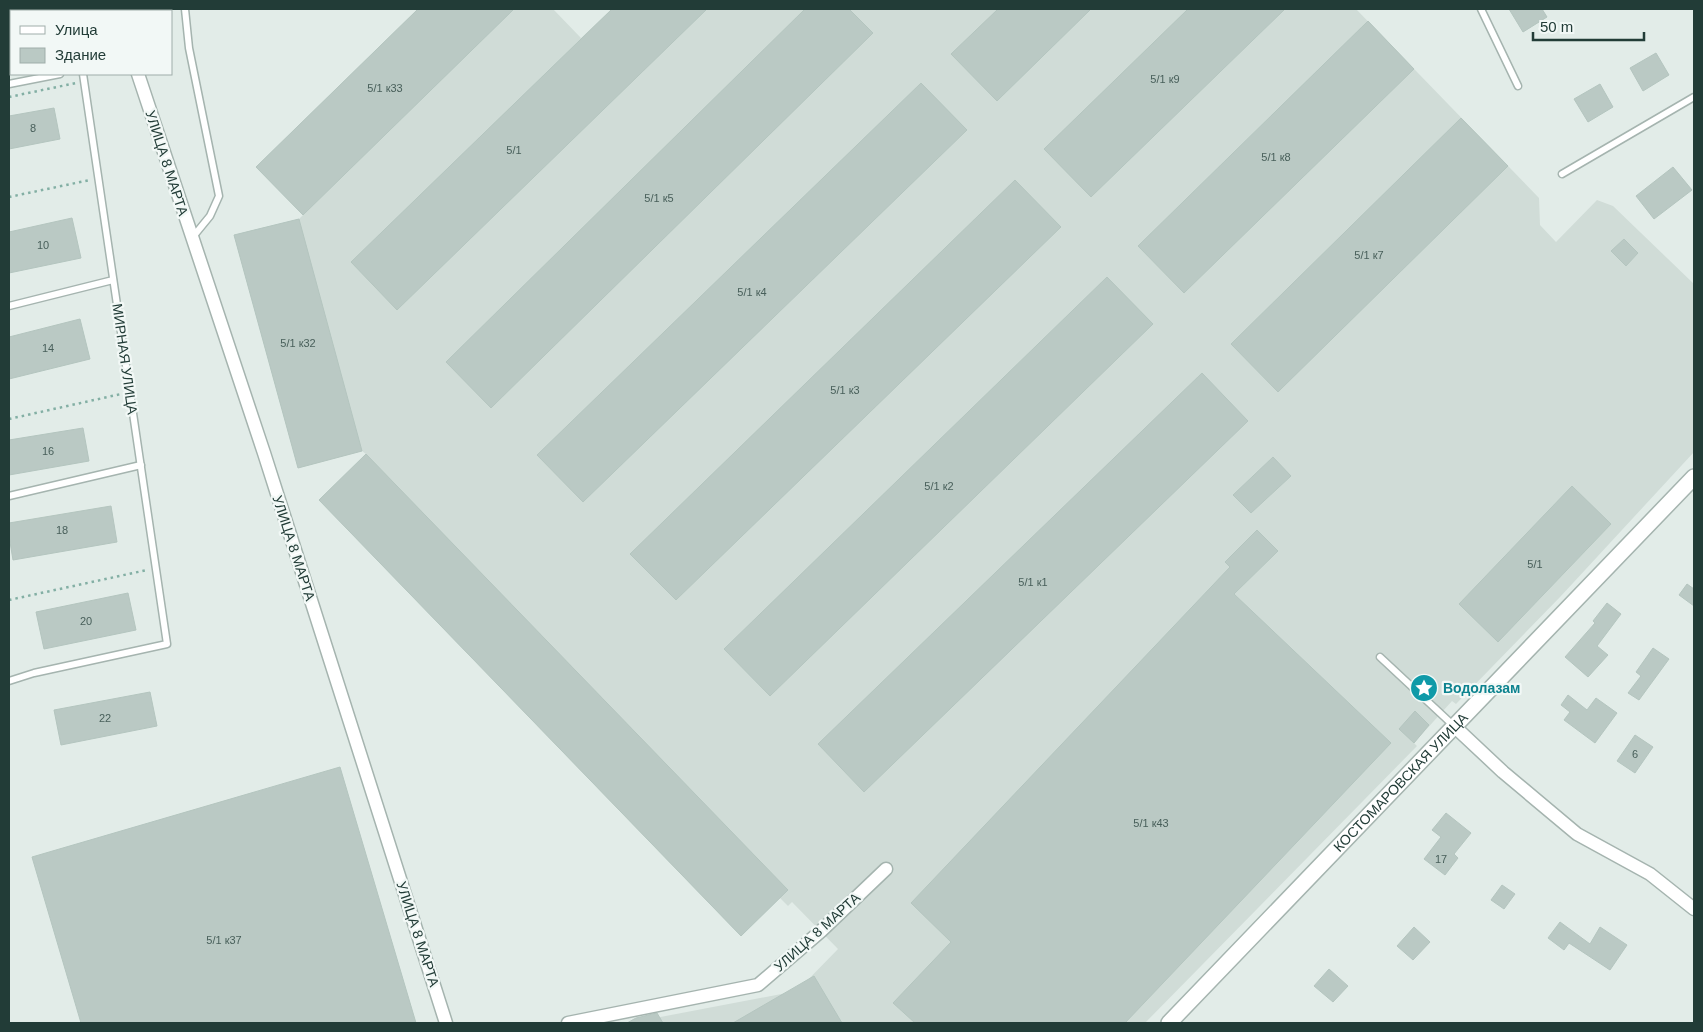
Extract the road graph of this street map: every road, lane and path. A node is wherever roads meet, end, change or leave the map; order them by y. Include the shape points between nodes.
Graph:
1 (185, 9) edge
2 (1481, 9) edge
3 (55, 75) edge
4 (83, 75) edge
5 (138, 75) edge
6 (84, 81) junction
7 (9, 84) edge
8 (1518, 86) dead end
9 (9, 97) edge
10 (1694, 97) edge
11 (1562, 174) dead end
12 (98, 178) junction
13 (9, 197) edge
14 (192, 238) junction
15 (113, 280) junction
16 (9, 306) edge
17 (130, 392) junction
18 (9, 419) edge
19 (141, 466) junction
20 (1694, 477) edge
21 (9, 496) edge
22 (156, 568) junction
23 (9, 600) edge
24 (1380, 657) dead end
25 (9, 681) edge
26 (1455, 727) junction
27 (886, 869) dead end
28 (1694, 909) edge
29 (446, 1023) edge
30 (568, 1023) edge
31 (1169, 1023) edge

1 - 14 lane via 189,48 219,196 210,216
2 - 8 lane
3 - 7 lane
4 - 6 lane, МИРНАЯ УЛИЦА
5 - 14 street, УЛИЦА 8 МАРТА
6 - 9 path
6 - 12 lane, МИРНАЯ УЛИЦА
10 - 11 lane
12 - 13 path
12 - 15 lane, МИРНАЯ УЛИЦА
14 - 29 street, УЛИЦА 8 МАРТА
15 - 16 lane
15 - 17 lane, МИРНАЯ УЛИЦА
17 - 18 path
17 - 19 lane, МИРНАЯ УЛИЦА
19 - 21 lane
19 - 22 lane, МИРНАЯ УЛИЦА
20 - 26 street, КОСТОМАРОВСКАЯ УЛИЦА
22 - 23 path
22 - 25 lane, МИРНАЯ УЛИЦА via 167,644
24 - 26 lane
26 - 28 street via 1577,834 1650,874
26 - 31 street, КОСТОМАРОВСКАЯ УЛИЦА
27 - 30 street, УЛИЦА 8 МАРТА via 758,985

